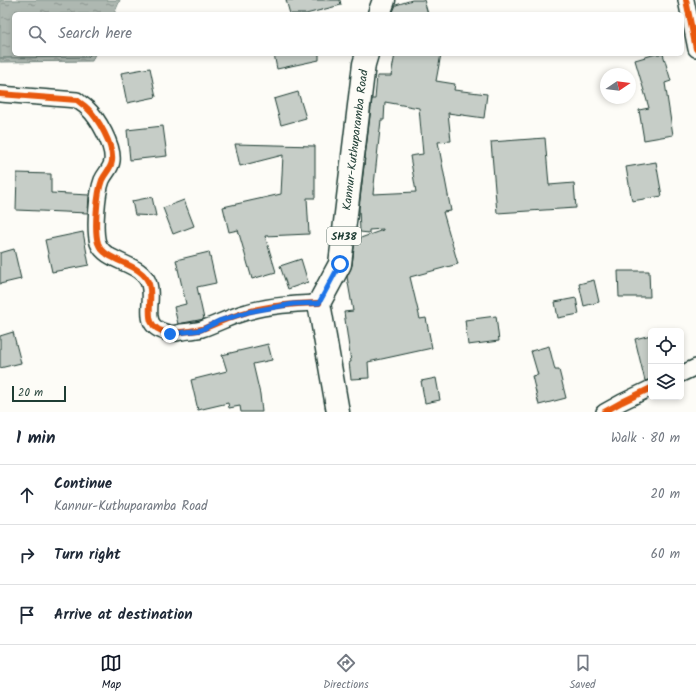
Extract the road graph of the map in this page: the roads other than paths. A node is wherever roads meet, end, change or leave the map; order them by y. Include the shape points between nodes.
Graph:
1 (384, 0) edge
2 (686, 0) edge
3 (380, 12) edge
4 (696, 48) edge
5 (366, 56) edge
6 (0, 94) edge
7 (319, 303) junction
8 (696, 367) edge
9 (684, 373) edge
10 (648, 389) edge
11 (338, 412) edge
12 (604, 412) edge

1 - 3 main road
2 - 4 street
5 - 7 main road, Kannur-Kuthuparamba Road / SH38 via 340,264
6 - 7 street via 77,100 97,120 109,144 112,162 102,180 97,204 96,227 99,244 104,252 127,263 149,282 151,324 158,330 170,334 201,330 248,312 293,304
7 - 11 main road
8 - 9 street
10 - 12 street

